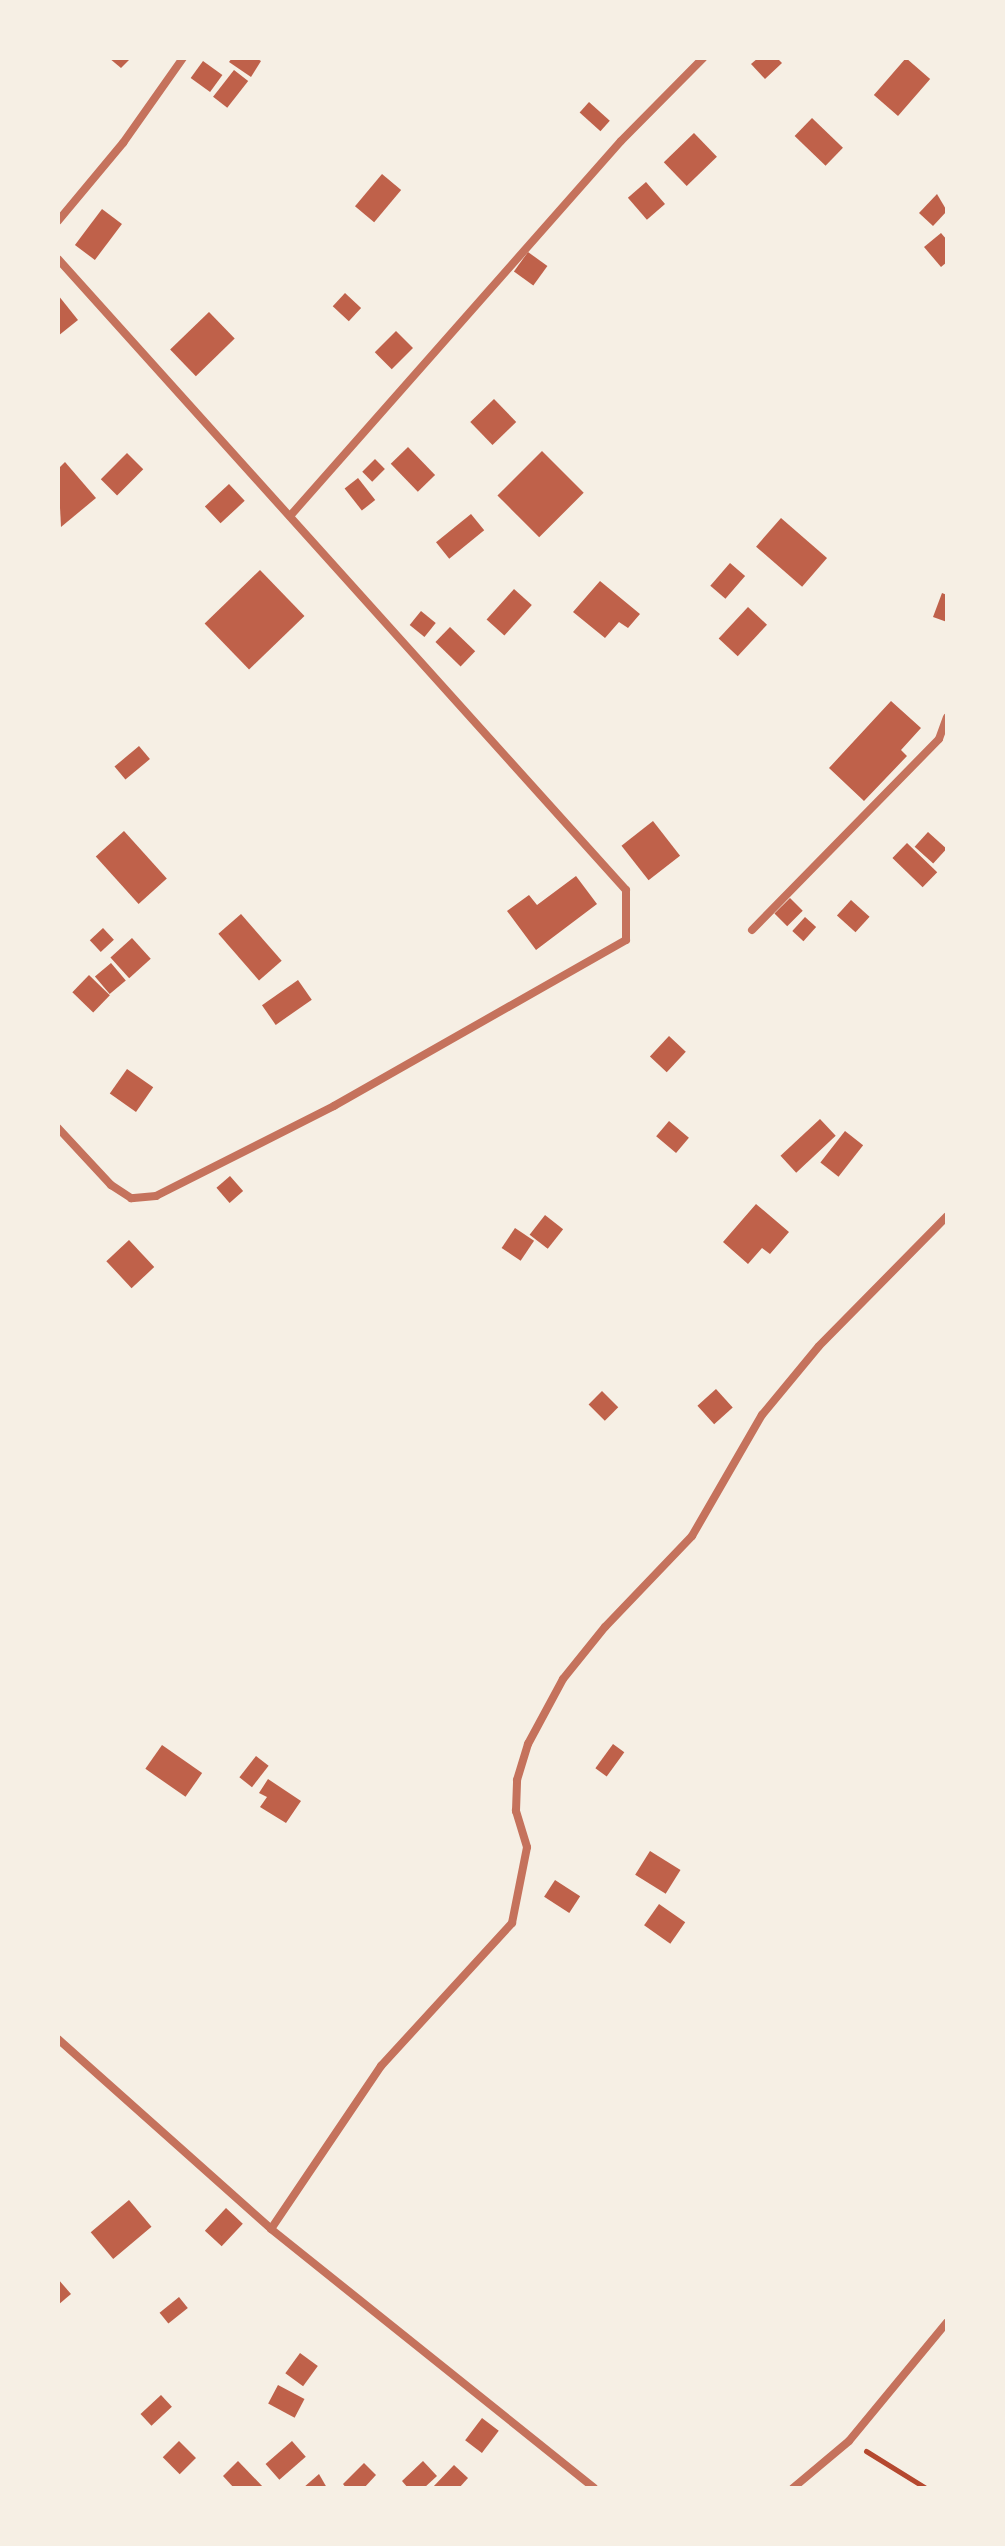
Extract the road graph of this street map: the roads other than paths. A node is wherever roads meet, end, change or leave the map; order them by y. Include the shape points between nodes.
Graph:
1 (183, 58) edge
2 (703, 58) edge
3 (58, 221) edge
4 (58, 259) edge
5 (290, 516) junction
6 (947, 717) edge
7 (752, 930) dead end
8 (58, 1128) edge
9 (947, 1216) edge
10 (58, 2039) edge
11 (271, 2229) junction
12 (947, 2322) edge
13 (594, 2488) edge
14 (793, 2488) edge

1 - 3 street via 123,143
2 - 5 street via 621,141
4 - 5 street
5 - 8 street via 626,890 626,940 334,1106 156,1196 131,1198 111,1185
6 - 7 street via 939,739
9 - 11 street via 781,1392 762,1415 692,1536 563,1679 528,1744 517,1780 516,1811 527,1847 512,1923 381,2066
10 - 11 street
11 - 13 street
12 - 14 street via 849,2441

